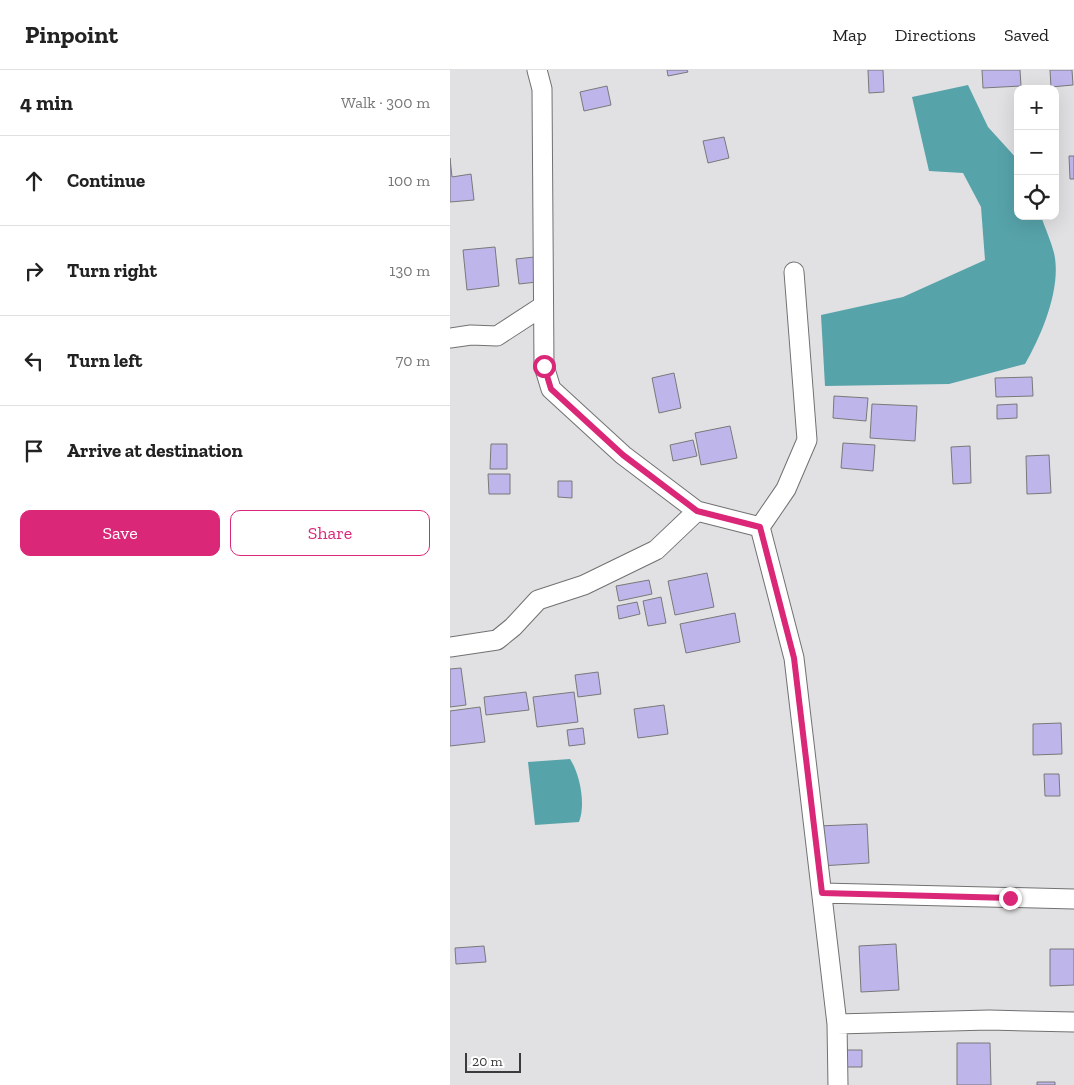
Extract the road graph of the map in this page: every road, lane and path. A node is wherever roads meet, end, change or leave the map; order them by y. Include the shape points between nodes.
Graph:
1 (537, 70) edge
2 (794, 272) dead end
3 (543, 306) junction
4 (450, 338) edge
5 (697, 511) junction
6 (760, 527) junction
7 (450, 647) edge
8 (822, 893) junction
9 (1074, 899) edge
10 (1074, 1022) edge
11 (837, 1024) junction
12 (838, 1085) edge

1 - 3 street via 542,89
2 - 6 street via 808,440 786,489
3 - 4 street via 497,336
3 - 5 street via 544,366 551,389 623,455
5 - 6 street
5 - 7 street via 656,550 584,585 538,600 497,640
6 - 8 street via 794,658
8 - 9 street
8 - 11 street
10 - 11 street via 989,1020
11 - 12 street

